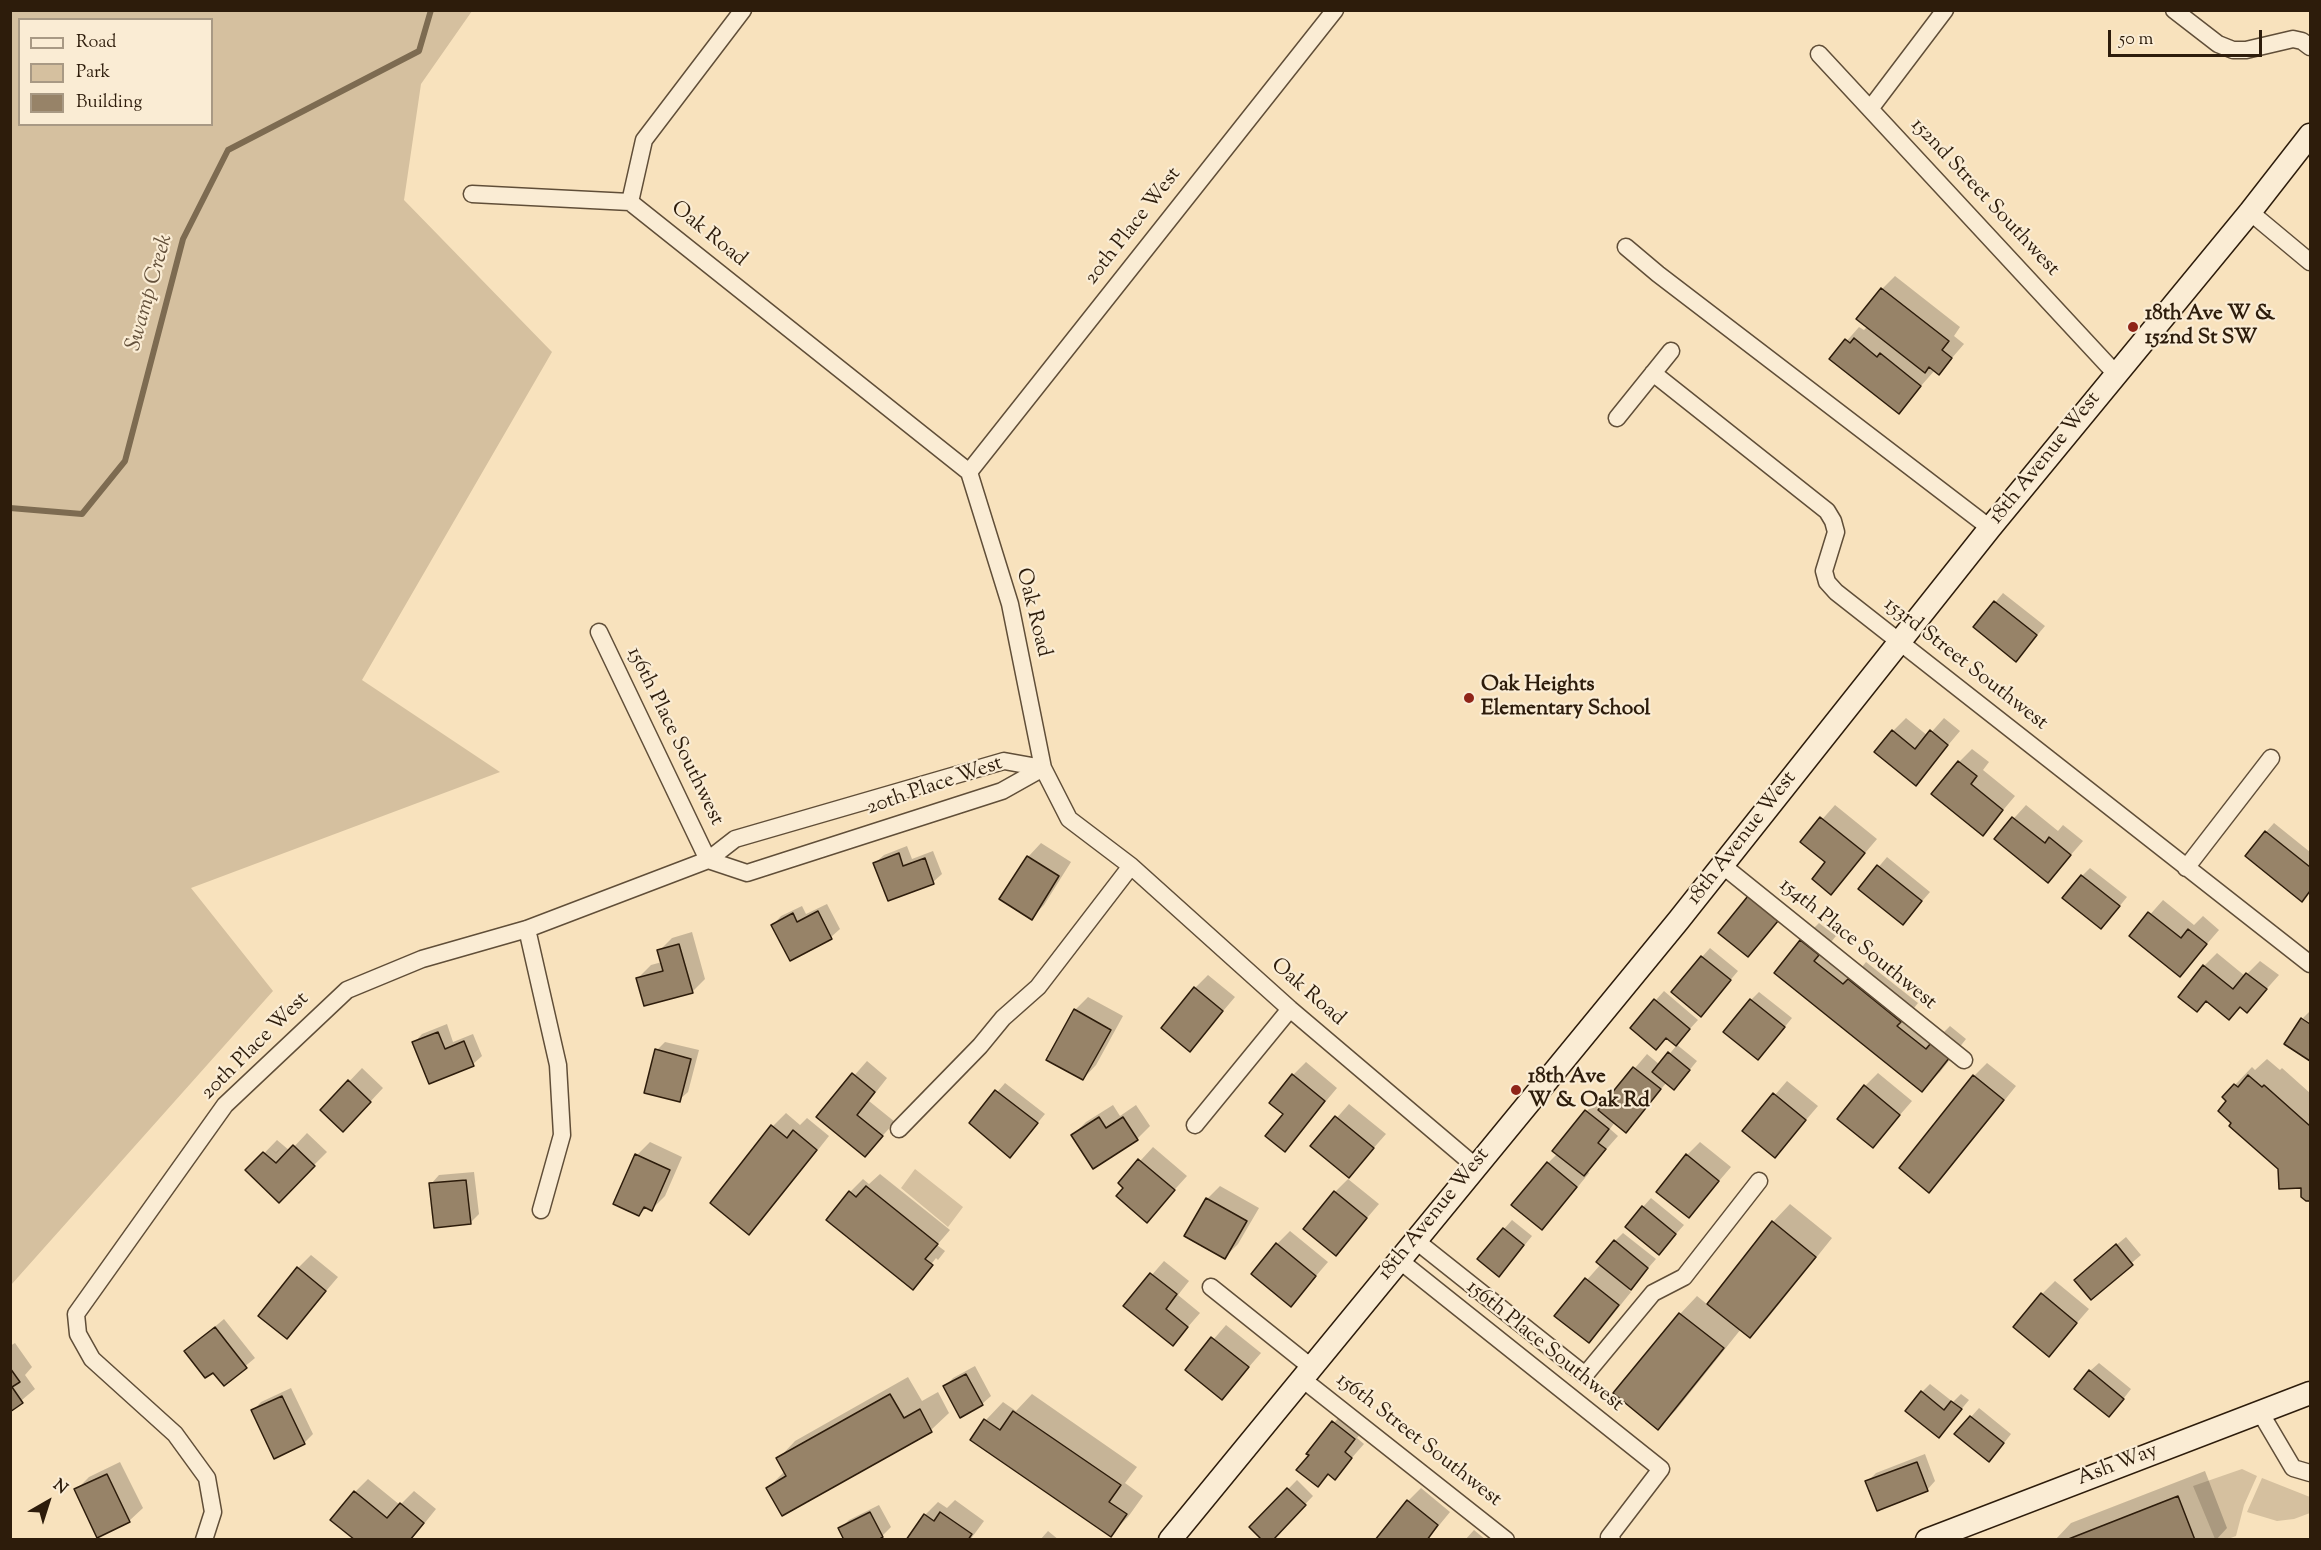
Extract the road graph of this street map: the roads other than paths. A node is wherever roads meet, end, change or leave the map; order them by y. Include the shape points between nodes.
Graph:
1 (743, 10) edge
2 (1335, 10) edge
3 (1945, 10) edge
4 (2174, 10) edge
5 (2310, 47) edge
6 (1819, 54) dead end
7 (1870, 109) junction
8 (2310, 135) edge
9 (472, 194) dead end
10 (630, 202) junction
11 (2250, 212) junction
12 (1626, 247) dead end
13 (2310, 262) edge
14 (1671, 351) dead end
15 (1653, 373) junction
16 (2116, 374) junction
17 (1617, 418) dead end
18 (969, 472) junction
19 (1990, 528) junction
20 (599, 632) dead end
21 (1899, 641) junction
22 (2271, 758) dead end
23 (1043, 768) junction
24 (708, 860) junction
25 (1722, 865) junction
26 (1131, 866) junction
27 (2186, 868) junction
28 (527, 929) junction
29 (2310, 964) edge
30 (1290, 1009) junction
31 (1964, 1060) dead end
32 (1195, 1125) dead end
33 (899, 1129) dead end
34 (1475, 1166) junction
35 (1759, 1181) dead end
36 (541, 1210) dead end
37 (1415, 1240) junction
38 (1399, 1260) junction
39 (1211, 1287) dead end
40 (1306, 1372) junction
41 (2310, 1393) edge
42 (2260, 1412) junction
43 (2310, 1473) edge
44 (204, 1539) edge
45 (1170, 1539) edge
46 (1506, 1539) edge
47 (1609, 1539) edge
48 (1927, 1539) edge

1 - 10 street via 644,140
2 - 18 street, 20th Place West
3 - 7 street
4 - 5 street via 2218,44 2233,50 2293,39
6 - 7 street, 152nd Street Southwest
7 - 16 street, 152nd Street Southwest
8 - 11 street, 18th Avenue West
9 - 10 street
10 - 18 street, Oak Road
11 - 13 street
11 - 16 street, 18th Avenue West
12 - 19 street
14 - 15 street
15 - 17 street
15 - 21 street, 153rd Street Southwest via 1827,511 1836,532 1824,571 1827,582
16 - 19 street, 18th Avenue West
18 - 23 street, Oak Road via 1010,604
19 - 21 street, 18th Avenue West
20 - 24 street, 156th Place Southwest
21 - 25 street, 18th Avenue West
21 - 27 street, 153rd Street Southwest
22 - 27 street
23 - 24 street, 20th Place West via 1004,761 735,839
23 - 24 street, 20th Place West via 1002,791 747,873
23 - 26 street, Oak Road via 1069,819
24 - 28 street, 20th Place West
25 - 31 street, 154th Place Southwest
25 - 34 street, 18th Avenue West
26 - 30 street, Oak Road
26 - 33 street via 1038,987 1003,1018 981,1046
27 - 29 street, 153rd Street Southwest
28 - 36 street via 558,1065 562,1135
28 - 44 street, 20th Place West via 422,959 346,990 225,1105 76,1314 78,1334 92,1359 175,1434 207,1478 213,1512
30 - 32 street
30 - 34 street, Oak Road
34 - 37 street, 18th Avenue West
35 - 37 street via 1684,1277 1653,1293 1585,1375
37 - 38 street, 18th Avenue West
38 - 40 street, 18th Avenue West
38 - 47 street, 156th Place Southwest via 1660,1469
39 - 40 street, 156th Street Southwest
40 - 45 street, 18th Avenue West
40 - 46 street, 156th Street Southwest
41 - 42 street, Ash Way
42 - 43 street via 2293,1468
42 - 48 street, Ash Way

